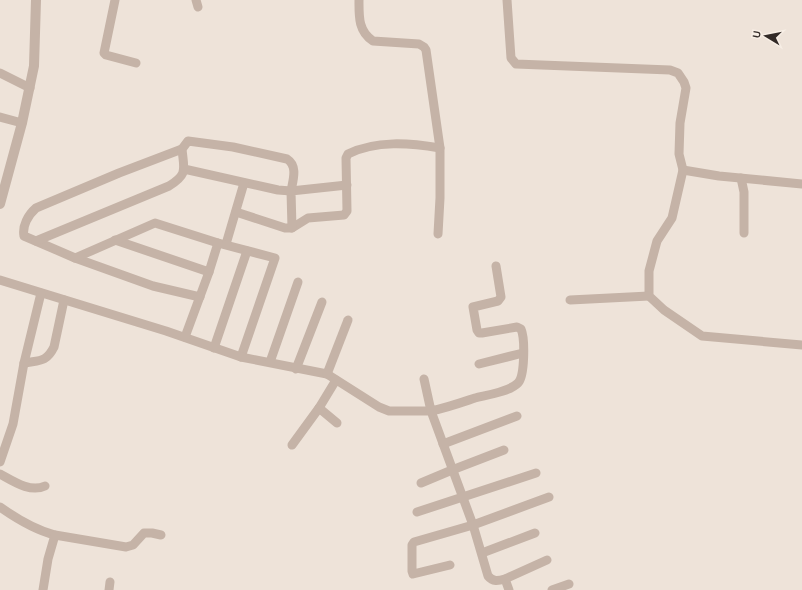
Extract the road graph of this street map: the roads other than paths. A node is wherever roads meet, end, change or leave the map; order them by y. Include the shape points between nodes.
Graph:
1 (36, 0) edge
2 (115, 0) edge
3 (359, 0) edge
4 (507, 0) edge
5 (136, 63) dead end
6 (0, 73) edge
7 (30, 88) junction
8 (0, 117) edge
9 (22, 123) junction
10 (440, 148) junction
11 (182, 149) junction
12 (184, 169) junction
13 (683, 170) junction
14 (741, 178) junction
15 (244, 183) junction
16 (802, 184) edge
17 (347, 185) junction
18 (291, 191) junction
19 (1, 198) edge
20 (236, 212) junction
21 (292, 228) junction
22 (438, 234) dead end
23 (744, 234) dead end
24 (36, 240) junction
25 (115, 240) junction
26 (222, 244) junction
27 (247, 251) junction
28 (75, 258) junction
29 (496, 266) dead end
30 (209, 272) junction
31 (0, 280) edge
32 (298, 282) dead end
33 (41, 292) junction
34 (649, 296) junction
35 (200, 297) junction
36 (64, 300) junction
37 (570, 300) dead end
38 (322, 302) dead end
39 (348, 320) dead end
40 (185, 337) junction
41 (802, 345) edge
42 (214, 348) junction
43 (523, 353) junction
44 (241, 357) junction
45 (270, 362) junction
46 (24, 363) junction
47 (479, 364) dead end
48 (296, 369) junction
49 (327, 374) junction
50 (424, 379) dead end
51 (336, 380) junction
52 (320, 408) junction
53 (431, 411) junction
54 (517, 416) dead end
55 (337, 423) dead end
56 (443, 444) junction
57 (292, 445) dead end
58 (504, 450) dead end
59 (0, 462) edge
60 (452, 470) junction
61 (536, 473) dead end
62 (0, 474) edge
63 (422, 483) dead end
64 (45, 486) dead end
65 (549, 497) dead end
66 (463, 498) junction
67 (0, 507) edge
68 (417, 512) dead end
69 (473, 525) junction
70 (535, 534) dead end
71 (55, 535) junction
72 (161, 535) dead end
73 (482, 553) junction
74 (547, 560) dead end
75 (450, 565) dead end
76 (504, 579) junction
77 (569, 584) dead end
78 (43, 590) edge
79 (509, 590) edge
80 (552, 590) edge

1 - 7 street via 34,66
2 - 5 street via 104,53
3 - 10 street via 360,25 367,37 373,40 419,44 424,47
4 - 13 street via 511,58 516,64 670,70 678,73 686,88 680,123 679,154
6 - 7 street
7 - 9 street
8 - 9 street
9 - 19 street
10 - 17 street via 405,143 374,145 350,152 346,158
10 - 22 street
11 - 12 street
11 - 18 street via 188,141 233,147 288,159 294,168
11 - 24 street via 36,208 23,230 24,236
12 - 15 street
12 - 24 street via 180,180 169,186
13 - 14 street
13 - 34 street via 672,218 657,241 649,271
14 - 16 street
14 - 23 street via 744,192
15 - 18 street
15 - 20 street
17 - 18 street
17 - 21 street via 346,214 308,218
18 - 21 street
20 - 21 street
20 - 26 street
24 - 28 street
25 - 26 street via 154,223
25 - 28 street
25 - 30 street
26 - 27 street
26 - 30 street
27 - 42 street
27 - 44 street via 275,258
28 - 35 street via 153,286
29 - 43 street via 500,298 498,301 473,307 478,330 482,333 519,328 522,331
30 - 35 street
31 - 33 street
32 - 45 street
33 - 36 street
33 - 46 street
34 - 37 street
34 - 41 street via 664,310 702,336
35 - 40 street
36 - 40 street
36 - 46 street via 51,353 45,360
38 - 48 street
39 - 49 street
40 - 42 street
42 - 44 street
43 - 47 street
43 - 53 street via 520,379 512,387
44 - 45 street
45 - 48 street
46 - 59 street via 13,424
48 - 49 street
49 - 51 street
50 - 53 street
51 - 52 street
51 - 53 street via 379,408 389,411
52 - 55 street
52 - 57 street
53 - 56 street
54 - 56 street
56 - 60 street
58 - 60 street
60 - 63 street
60 - 66 street
61 - 66 street
62 - 64 street via 24,486
65 - 69 street
66 - 68 street
66 - 69 street
67 - 71 street via 15,518
69 - 73 street
69 - 75 street via 414,542 412,545 413,574
70 - 73 street
71 - 72 street via 126,547 133,545 144,533
71 - 78 street
73 - 76 street via 491,580
74 - 76 street
76 - 79 street
77 - 80 street

